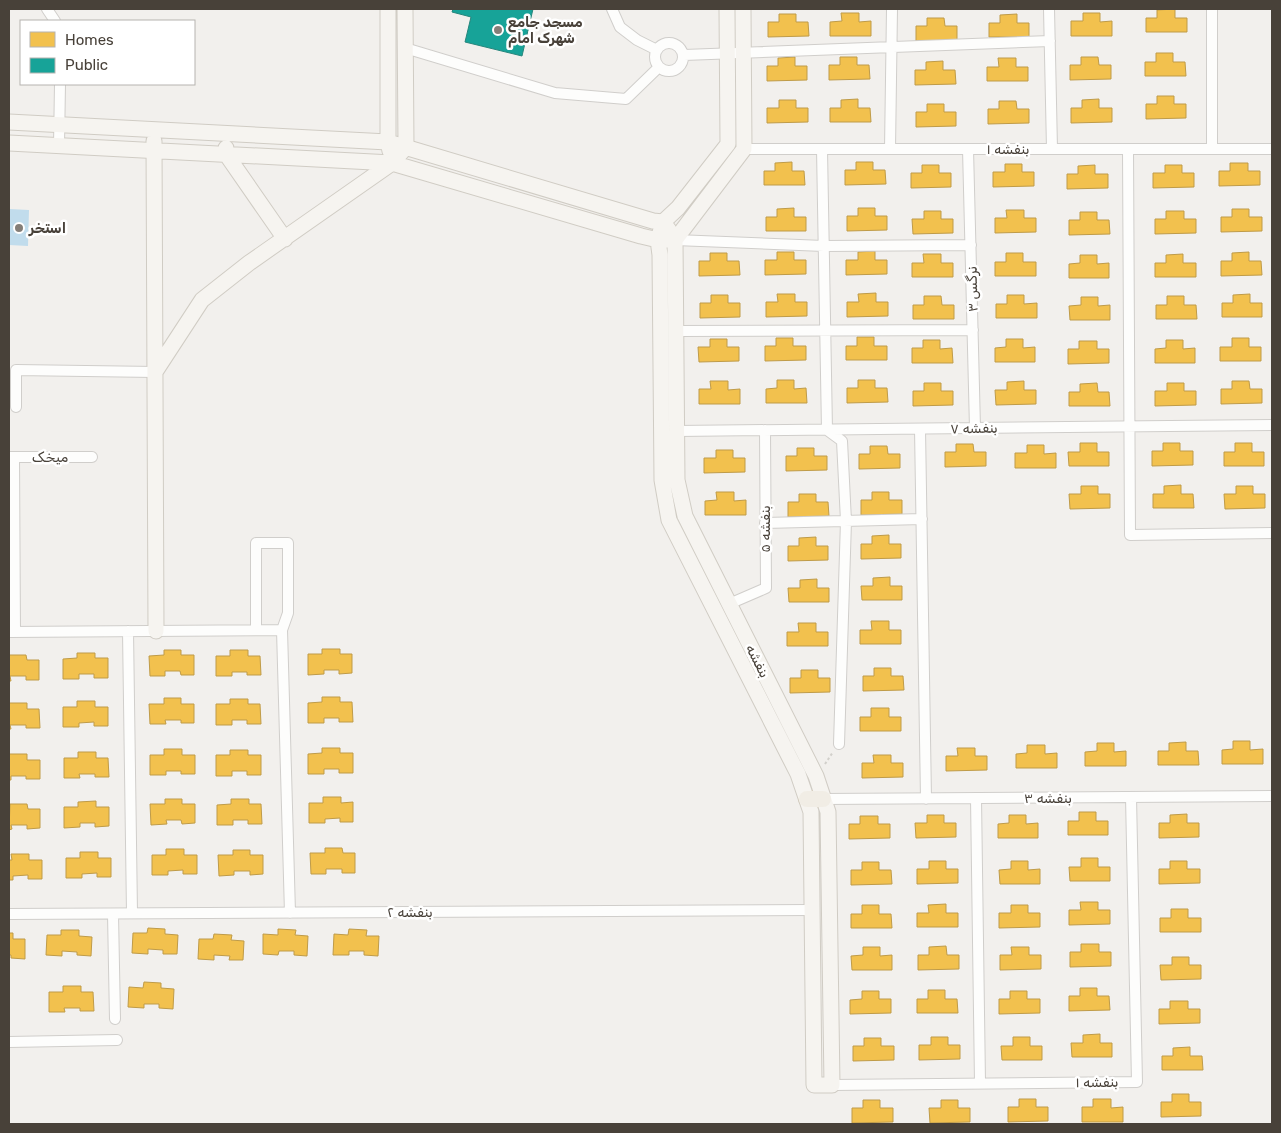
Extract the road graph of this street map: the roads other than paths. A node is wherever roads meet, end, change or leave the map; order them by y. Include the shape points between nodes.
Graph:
1 (46, 9) edge
2 (388, 9) edge
3 (405, 9) edge
4 (612, 9) edge
5 (727, 9) edge
6 (743, 9) edge
7 (892, 9) edge
8 (1050, 9) edge
9 (1212, 9) edge
10 (54, 20) edge
11 (1050, 42) junction
12 (405, 48) junction
13 (892, 48) junction
14 (657, 50) junction
15 (743, 52) junction
16 (728, 53) junction
17 (684, 55) junction
18 (659, 67) junction
19 (60, 85) edge
20 (9, 122) edge
21 (59, 125) junction
22 (154, 130) junction
23 (226, 134) junction
24 (388, 142) junction
25 (9, 143) edge
26 (728, 144) junction
27 (59, 145) junction
28 (406, 147) junction
29 (744, 149) junction
30 (822, 149) junction
31 (890, 149) junction
32 (968, 149) junction
33 (1052, 149) junction
34 (1128, 149) junction
35 (1212, 149) junction
36 (1272, 149) edge
37 (154, 150) junction
38 (226, 154) junction
39 (392, 163) junction
40 (536, 186) junction
41 (531, 204) junction
42 (663, 222) junction
43 (285, 239) junction
44 (658, 240) junction
45 (675, 240) junction
46 (824, 246) junction
47 (971, 246) junction
48 (825, 330) junction
49 (973, 330) junction
50 (676, 331) junction
51 (155, 372) junction
52 (16, 407) dead end
53 (1272, 425) edge
54 (1130, 426) junction
55 (974, 428) junction
56 (920, 429) junction
57 (765, 430) junction
58 (827, 430) junction
59 (677, 431) junction
60 (92, 456) dead end
61 (11, 457) edge
62 (922, 519) junction
63 (846, 521) junction
64 (765, 523) junction
65 (1272, 533) edge
66 (729, 604) junction
67 (256, 630) junction
68 (282, 630) junction
69 (128, 631) junction
70 (156, 631) junction
71 (12, 632) edge
72 (839, 744) road end
73 (1272, 796) edge
74 (1131, 797) junction
75 (976, 798) junction
76 (807, 799) junction
77 (824, 799) junction
78 (926, 799) junction
79 (812, 910) junction
80 (132, 913) junction
81 (290, 913) junction
82 (9, 914) edge
83 (113, 914) junction
84 (115, 1019) dead end
85 (117, 1040) dead end
86 (9, 1042) edge
87 (980, 1083) junction
88 (832, 1085) junction

1 - 10 street
2 - 24 street
3 - 12 street
4 - 14 street via 620,27
5 - 16 street
6 - 15 street
7 - 13 street
8 - 11 street
9 - 35 street
11 - 13 street
11 - 33 street
12 - 18 street via 555,93 626,99
12 - 28 street
13 - 15 street
13 - 31 street
14 - 17 street via 663,44 672,43 680,47
14 - 18 street via 655,59
15 - 16 street
15 - 29 street
16 - 17 street
16 - 26 street
17 - 18 street via 676,70 667,71
19 - 21 street
20 - 21 street
21 - 22 street
21 - 27 street
22 - 23 street
22 - 37 street
23 - 24 street
23 - 38 street
24 - 28 street
24 - 39 street
25 - 27 street
26 - 29 street
26 - 42 street via 678,208
27 - 37 street
28 - 39 street
28 - 40 street
29 - 30 street, بنفشه ۱
29 - 45 street
30 - 31 street, بنفشه ۱
30 - 46 street
31 - 32 street, بنفشه ۱
32 - 33 street, بنفشه ۱
32 - 47 street, نرگس ۳
33 - 34 street, بنفشه ۱
34 - 35 street, بنفشه ۱
34 - 54 street
35 - 36 street, بنفشه ۱
37 - 38 street
37 - 51 street
38 - 39 street
38 - 43 street
39 - 41 street
39 - 43 street
40 - 41 street
40 - 42 street
41 - 44 street
42 - 44 street
42 - 45 street
43 - 51 street via 202,300
44 - 45 street
44 - 76 street, بنفشه via 662,480 670,520 798,774
45 - 46 street
45 - 50 street, بنفشه
46 - 47 street
46 - 48 street
47 - 49 street, نرگس ۳
48 - 49 street
48 - 50 street
48 - 58 street
49 - 55 street, نرگس ۳
50 - 59 street, بنفشه
51 - 52 street via 16,370
51 - 70 street
53 - 54 street, بنفشه ۷
54 - 55 street, بنفشه ۷
54 - 65 street via 1130,535
55 - 56 street, بنفشه ۷
56 - 58 street, بنفشه ۷
56 - 62 street
57 - 58 street, بنفشه ۷
57 - 59 street, بنفشه ۷
57 - 64 street, بنفشه ۵
58 - 63 street via 842,441
59 - 66 street, بنفشه via 677,480 685,516
60 - 61 street, میخک
61 - 71 street
62 - 63 street
62 - 78 street
63 - 64 street
63 - 72 street
64 - 66 street, بنفشه ۵ via 766,588
66 - 77 street, بنفشه via 816,776
67 - 68 street
67 - 68 street via 256,543 288,543 288,613
67 - 70 street
68 - 81 street
69 - 70 street
69 - 71 street
69 - 80 street
73 - 74 street, بنفشه ۳
74 - 75 street, بنفشه ۳
74 - 87 street, بنفشه ۱ via 1137,1082
75 - 78 street, بنفشه ۳
75 - 87 street
76 - 77 main road
76 - 79 street, بنفشه via 811,812
77 - 78 street, بنفشه ۳
77 - 88 street, بنفشه via 828,812
79 - 81 street, بنفشه ۲
79 - 88 street, بنفشه via 814,1085
80 - 81 street, بنفشه ۲
80 - 83 street, بنفشه ۲
82 - 83 street, بنفشه ۲
83 - 84 street
85 - 86 street
87 - 88 street, بنفشه ۱

